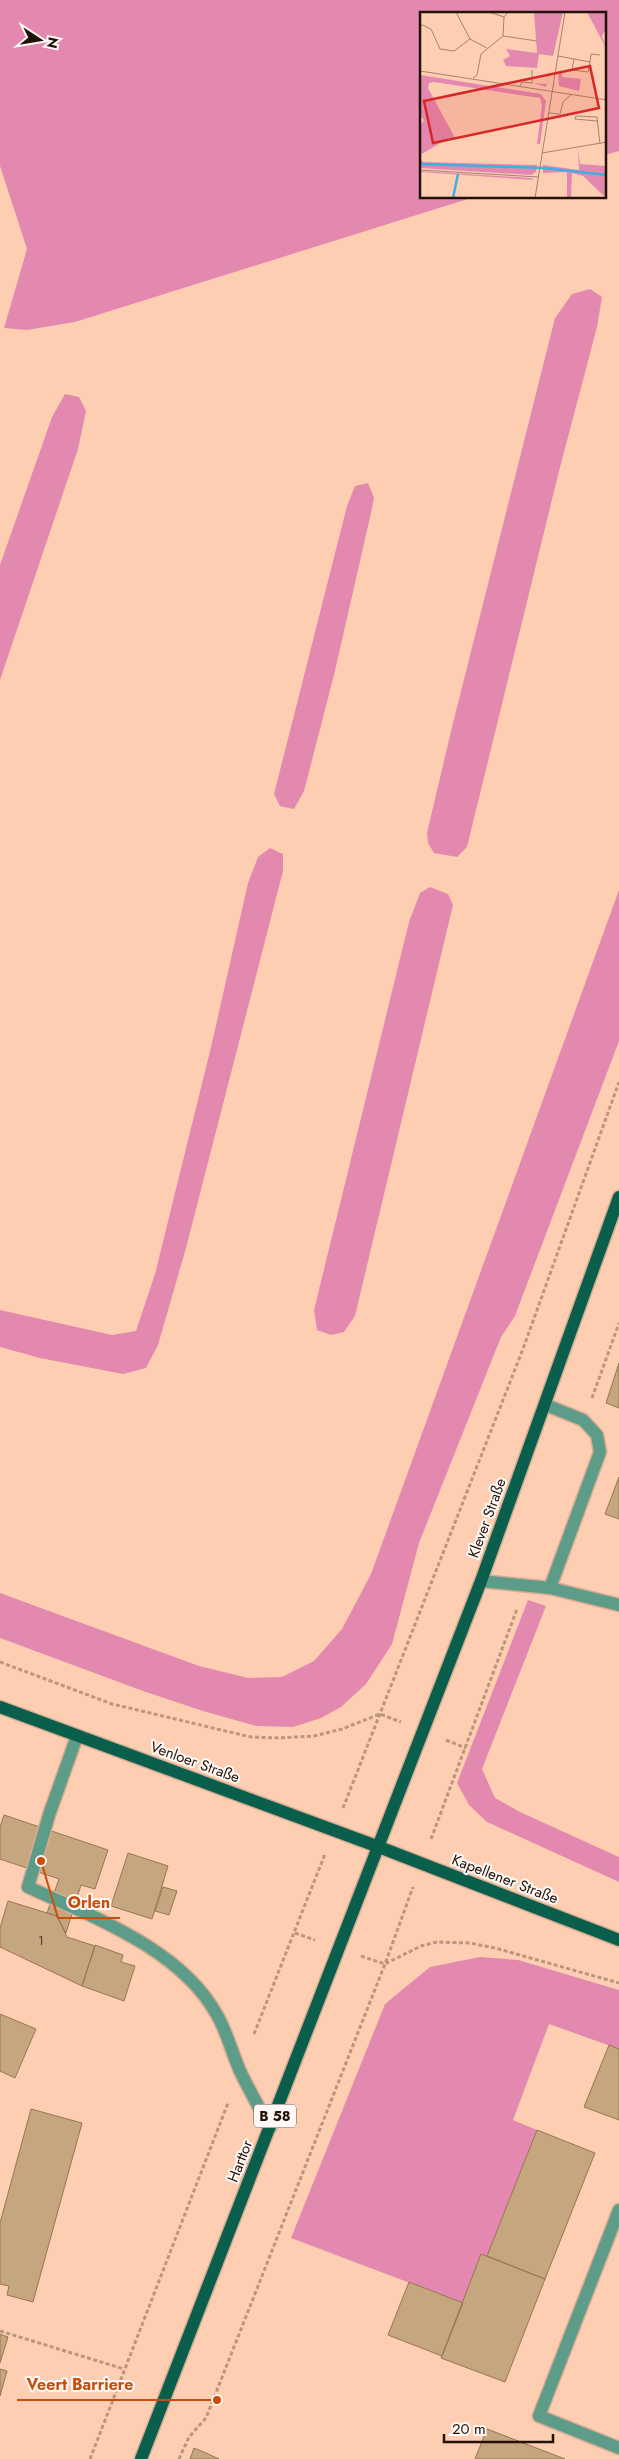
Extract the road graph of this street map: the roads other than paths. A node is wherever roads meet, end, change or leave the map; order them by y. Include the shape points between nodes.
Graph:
1 (619, 1197) edge
2 (546, 1405) junction
3 (481, 1581) junction
4 (550, 1588) junction
5 (619, 1605) edge
6 (0, 1707) edge
7 (77, 1736) junction
8 (379, 1847) junction
9 (619, 1940) edge
10 (270, 2128) junction
11 (619, 2210) edge
12 (619, 2448) edge
13 (141, 2459) edge

1 - 2 main road, Klever Straße
2 - 3 main road, Klever Straße
2 - 4 lane via 583,1420 597,1435 600,1452
3 - 4 lane
3 - 8 main road, Klever Straße
4 - 5 lane
6 - 7 main road, Venloer Straße
7 - 8 main road, Venloer Straße
7 - 10 lane via 28,1887 106,1923 176,1965 217,2014 240,2071
8 - 9 main road, Kapellener Straße
8 - 10 main road, Harttor / B 58
10 - 13 main road, Harttor / B 58
11 - 12 lane via 539,2416

